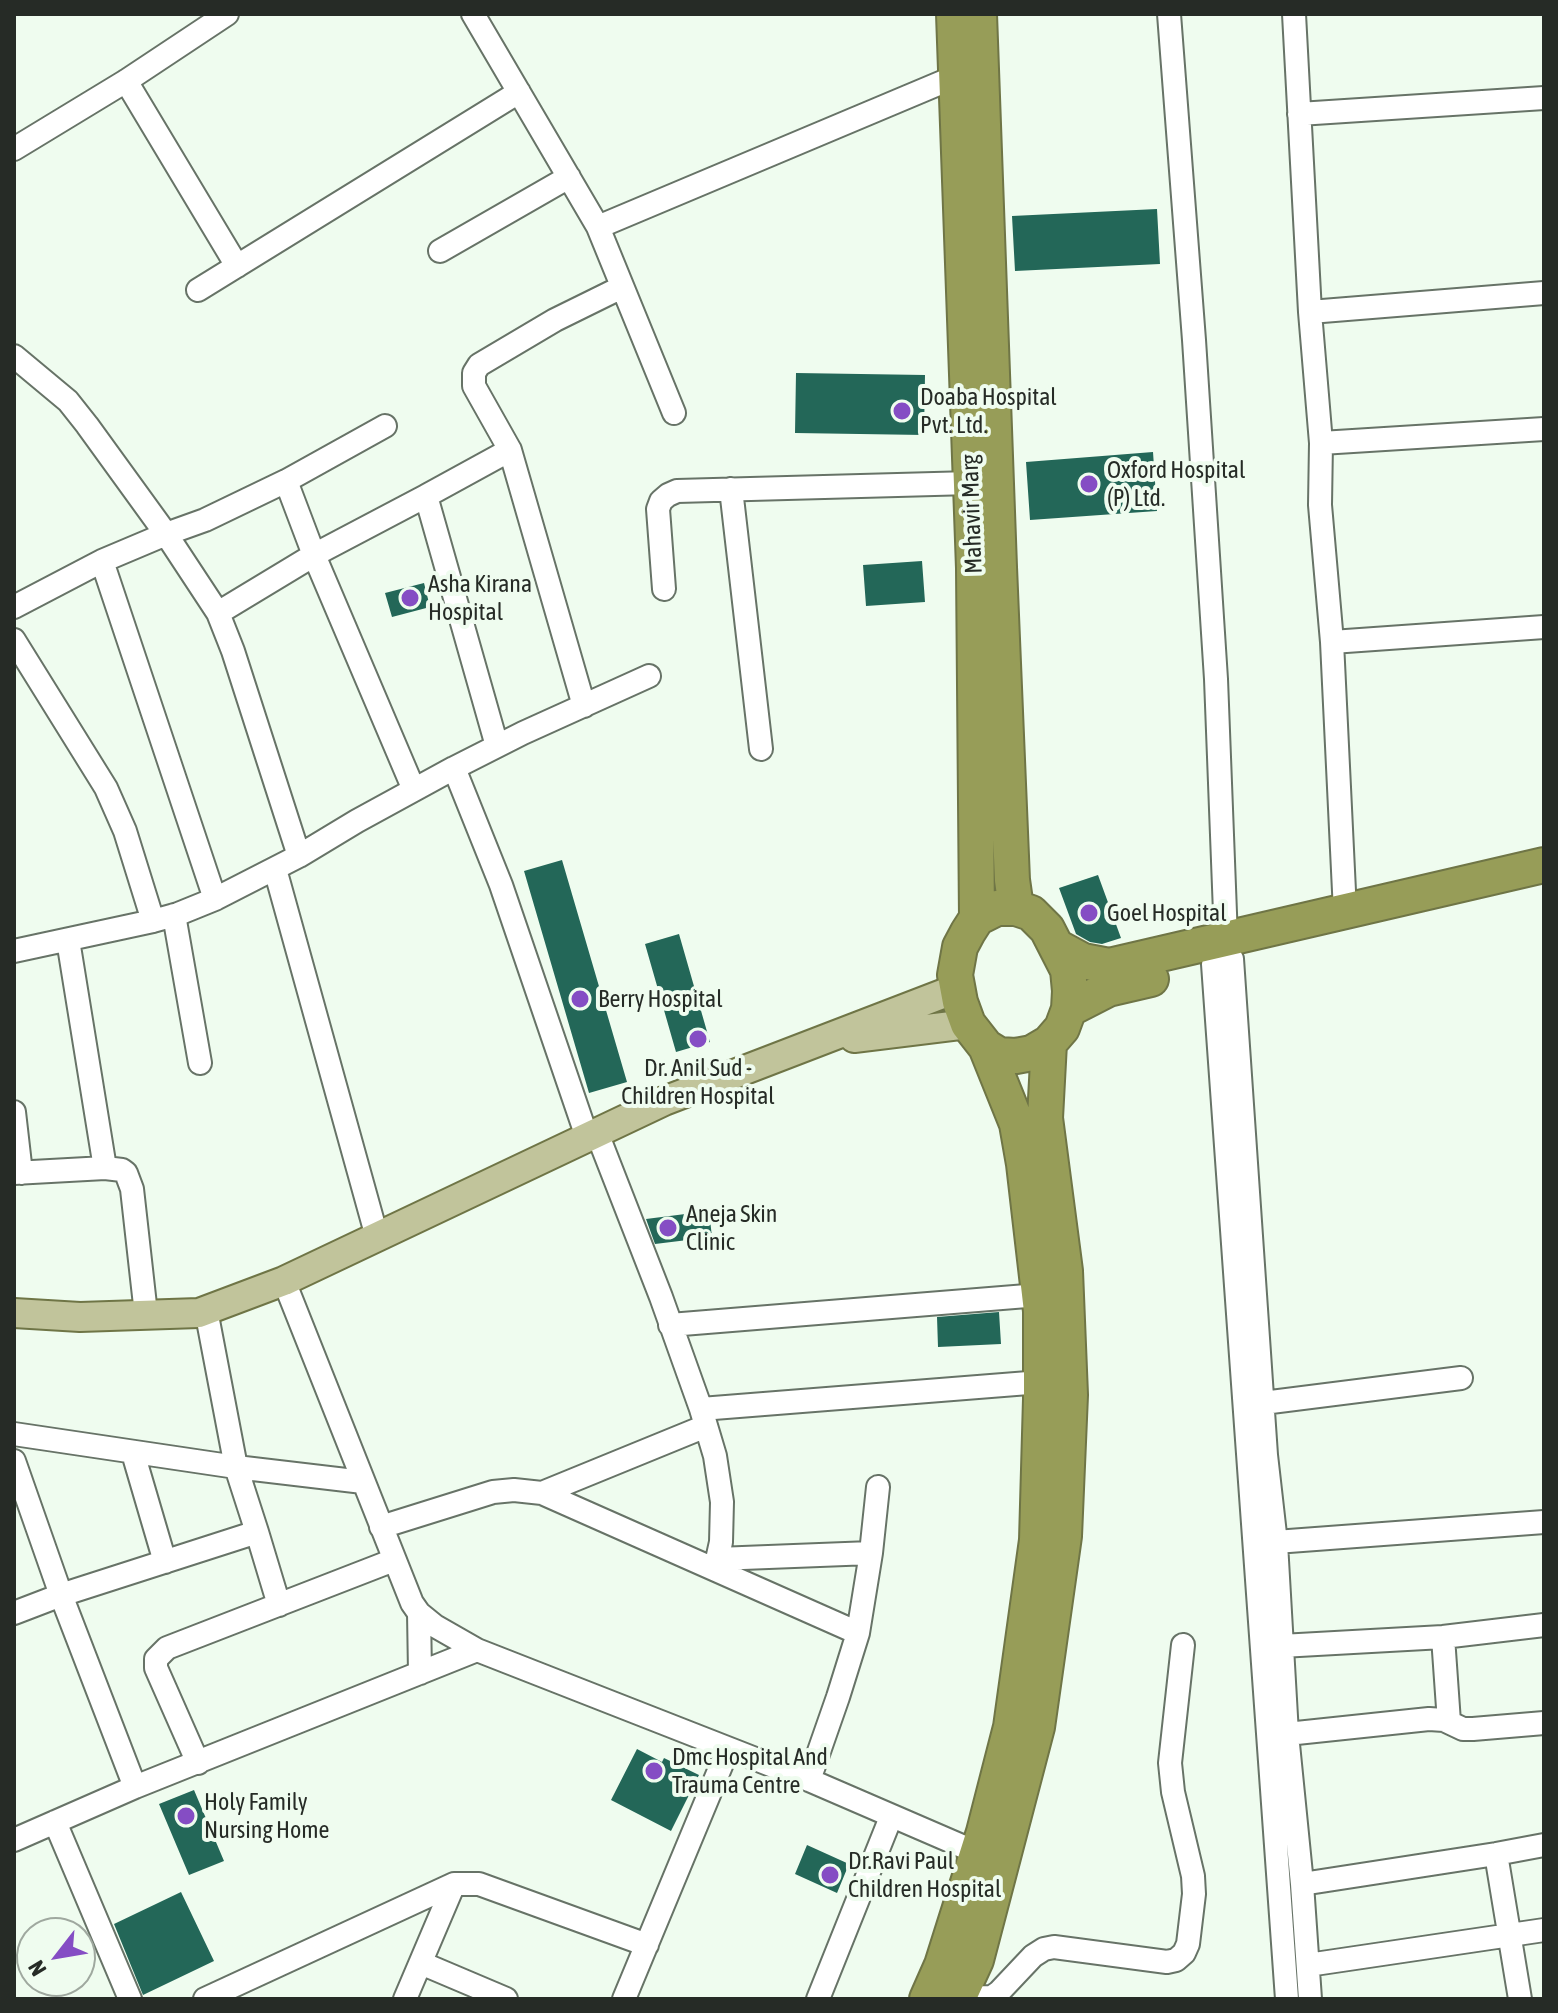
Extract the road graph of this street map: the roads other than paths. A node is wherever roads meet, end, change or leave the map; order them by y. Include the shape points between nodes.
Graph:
1 (227, 14) edge
2 (473, 14) edge
3 (954, 14) edge
4 (979, 14) edge
5 (1169, 14) edge
6 (1294, 14) edge
7 (957, 76) junction
8 (126, 81) junction
9 (519, 92) junction
10 (1544, 98) edge
11 (1299, 114) junction
12 (14, 149) edge
13 (569, 177) junction
14 (598, 227) junction
15 (440, 251) dead end
16 (237, 266) junction
17 (622, 287) junction
18 (198, 290) dead end
19 (1544, 293) edge
20 (1310, 312) junction
21 (14, 356) edge
22 (674, 413) dead end
23 (385, 426) dead end
24 (1544, 429) edge
25 (1321, 443) junction
26 (510, 450) junction
27 (286, 481) junction
28 (971, 483) junction
29 (731, 489) junction
30 (426, 496) junction
31 (166, 534) junction
32 (314, 555) junction
33 (102, 561) junction
34 (664, 589) dead end
35 (14, 607) edge
36 (218, 613) junction
37 (1544, 627) edge
38 (14, 640) edge
39 (1332, 642) junction
40 (649, 676) dead end
41 (584, 706) junction
42 (497, 746) junction
43 (761, 749) dead end
44 (454, 768) junction
45 (414, 790) junction
46 (299, 856) junction
47 (1544, 865) edge
48 (275, 869) junction
49 (1544, 885) edge
50 (215, 899) junction
51 (1016, 908) junction
52 (1345, 912) junction
53 (164, 918) junction
54 (977, 918) junction
55 (68, 940) junction
56 (1057, 947) junction
57 (14, 951) edge
58 (1224, 954) junction
59 (958, 988) junction
60 (1069, 1009) junction
61 (977, 1036) junction
62 (1049, 1043) junction
63 (809, 1044) junction
64 (200, 1063) dead end
65 (14, 1112) edge
66 (592, 1135) junction
67 (105, 1168) junction
68 (18, 1173) edge
69 (377, 1237) junction
70 (284, 1281) junction
71 (1039, 1295) junction
72 (206, 1310) junction
73 (14, 1313) edge
74 (146, 1314) junction
75 (670, 1325) junction
76 (1461, 1378) dead end
77 (1041, 1382) junction
78 (1263, 1403) junction
79 (704, 1417) junction
80 (14, 1434) edge
81 (133, 1453) junction
82 (14, 1461) edge
83 (236, 1467) junction
84 (363, 1482) junction
85 (878, 1487) dead end
86 (542, 1493) junction
87 (1544, 1522) edge
88 (381, 1527) junction
89 (257, 1532) junction
90 (1265, 1543) junction
91 (871, 1553) junction
92 (394, 1560) junction
93 (165, 1562) junction
94 (716, 1564) junction
95 (61, 1595) junction
96 (279, 1605) junction
97 (14, 1613) edge
98 (419, 1613) junction
99 (1544, 1625) edge
100 (858, 1633) junction
101 (1443, 1637) junction
102 (1183, 1645) dead end
103 (1281, 1646) junction
104 (477, 1650) junction
105 (420, 1673) junction
106 (1449, 1722) junction
107 (1544, 1723) edge
108 (1287, 1734) junction
109 (728, 1749) junction
110 (198, 1763) junction
111 (809, 1780) junction
112 (135, 1787) junction
113 (891, 1817) junction
114 (55, 1822) junction
115 (16, 1832) edge
116 (1544, 1845) edge
117 (978, 1853) junction
118 (1496, 1854) junction
119 (454, 1884) junction
120 (1302, 1884) junction
121 (1544, 1930) edge
122 (1509, 1936) junction
123 (647, 1945) junction
124 (421, 1963) junction
125 (1308, 1965) junction
126 (958, 1998) edge
127 (130, 1999) edge
128 (205, 1999) edge
129 (405, 1999) edge
130 (506, 1999) edge
131 (624, 1999) edge
132 (818, 1999) edge
133 (927, 1999) edge
134 (1287, 1999) edge
135 (1310, 1999) edge
136 (1520, 1999) edge

1 - 8 street
2 - 9 street
3 - 7 highway, Mahavir Marg
4 - 51 highway, Mahavir Marg
5 - 58 street via 1216,679
6 - 11 street
7 - 14 street
7 - 28 highway, Mahavir Marg
8 - 12 street
8 - 16 street
9 - 13 street
9 - 16 street
10 - 11 street
11 - 20 street
13 - 14 street
13 - 15 street
14 - 17 street
16 - 18 street
17 - 22 street
17 - 26 street via 479,365 474,386
19 - 20 street
20 - 25 street
21 - 31 street via 68,401
23 - 27 street
24 - 25 street
25 - 39 street via 1320,505
26 - 30 street
26 - 41 street
27 - 31 street
27 - 32 street
28 - 29 street
28 - 54 highway, Mahavir Marg
29 - 34 street via 677,491 661,501
29 - 43 street
30 - 32 street
30 - 42 street
31 - 33 street
31 - 36 street
32 - 36 street
32 - 45 street
33 - 35 street
33 - 50 street
36 - 46 street
37 - 39 street
38 - 53 street via 110,796
39 - 52 street
40 - 41 street
41 - 42 street
42 - 44 street
44 - 45 street
44 - 66 street
45 - 46 street
46 - 48 street
47 - 52 highway
48 - 50 street
48 - 69 street
49 - 58 highway
50 - 53 street
51 - 54 highway via 997,908
51 - 56 highway via 1031,913
52 - 58 highway
53 - 55 street
53 - 64 street
54 - 59 highway via 960,947
55 - 57 street
55 - 67 street
56 - 58 highway via 1083,961 1109,966
56 - 60 highway via 1068,970
58 - 60 highway via 1108,989
58 - 78 street
58 - 90 street
59 - 61 highway
59 - 63 main road
60 - 62 highway
61 - 62 highway via 999,1055 1032,1053
61 - 63 main road
61 - 71 highway via 1017,1124
62 - 126 highway via 1045,1118 1065,1271 1070,1395 1064,1536 1037,1727 976,1960
63 - 66 main road
65 - 68 street
66 - 69 main road
66 - 75 street
67 - 68 street
67 - 74 street via 122,1170 130,1179
69 - 70 main road
70 - 72 main road
70 - 84 street
71 - 75 street
71 - 77 highway
72 - 74 main road
72 - 83 street
73 - 74 main road
75 - 79 street
76 - 78 street
77 - 79 street
77 - 117 highway via 1037,1540 1011,1727
78 - 90 street
79 - 86 street
79 - 94 street via 722,1502
80 - 81 street
81 - 83 street
81 - 93 street
82 - 95 street
83 - 84 street
83 - 89 street
84 - 88 street
85 - 91 street
86 - 88 street via 493,1492
86 - 94 street
87 - 90 street
88 - 92 street
89 - 93 street
89 - 96 street
90 - 103 street
90 - 134 street
91 - 94 street
91 - 100 street
92 - 96 street
92 - 98 street
93 - 95 street
94 - 100 street
95 - 97 street
95 - 112 street
96 - 110 street via 167,1648 156,1659
98 - 104 street
98 - 105 street
99 - 101 street
100 - 111 street
101 - 103 street
101 - 106 street
102 - 126 street via 1170,1763 1193,1876 1184,1953 1167,1962 1054,1947 1033,1956 992,1997
103 - 108 street
104 - 105 street
104 - 109 street
105 - 110 street
106 - 107 street via 1463,1729
106 - 108 street via 1429,1719
108 - 120 street
109 - 111 street
109 - 123 street
110 - 112 street
111 - 113 street
112 - 114 street
113 - 117 street
113 - 132 street
114 - 115 street
114 - 127 street
116 - 118 street
117 - 133 highway
118 - 120 street
118 - 122 street
119 - 123 street via 479,1884
119 - 124 street
119 - 128 street
120 - 125 street
121 - 122 street
122 - 125 street
122 - 136 street
123 - 131 street
124 - 129 street
124 - 130 street
125 - 135 street

